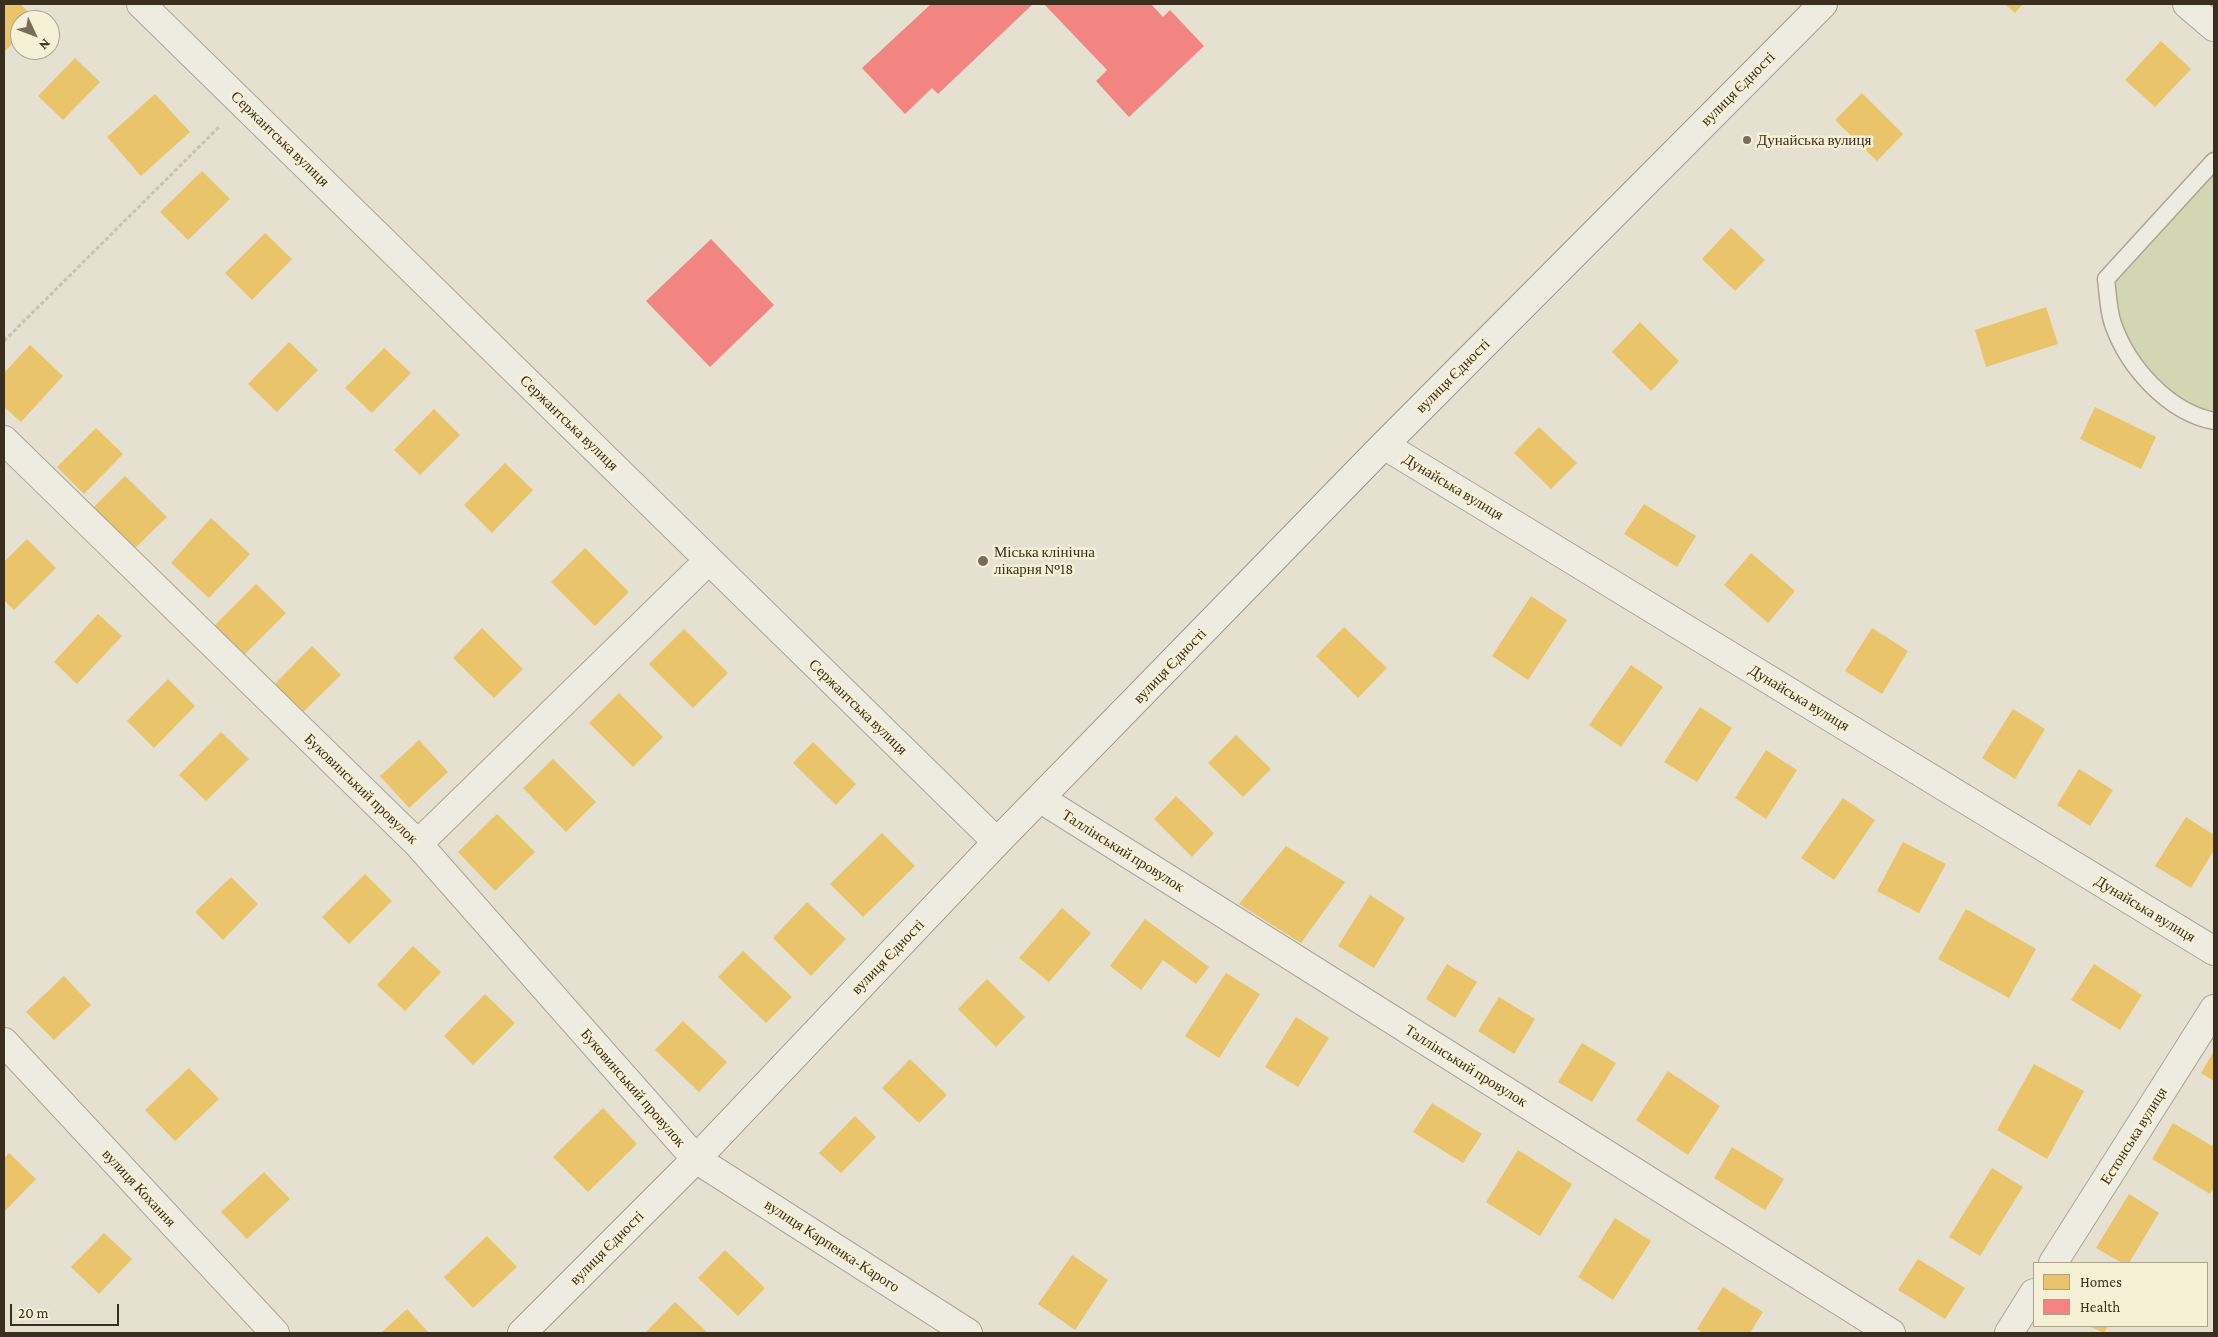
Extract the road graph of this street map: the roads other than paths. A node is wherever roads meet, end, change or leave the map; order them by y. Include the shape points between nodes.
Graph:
1 (141, 4) edge
2 (2187, 4) edge
3 (1811, 8) edge
4 (2214, 27) edge
5 (2214, 161) edge
6 (2214, 421) edge
7 (4, 440) edge
8 (1384, 445) junction
9 (709, 560) junction
10 (1041, 799) junction
11 (997, 842) junction
12 (418, 844) junction
13 (2214, 951) edge
14 (2214, 1009) edge
15 (4, 1042) edge
16 (696, 1159) junction
17 (2054, 1262) edge
18 (2033, 1295) edge
19 (275, 1333) edge
20 (522, 1333) edge
21 (968, 1333) edge
22 (1891, 1333) edge
23 (2009, 1333) edge

1 - 9 street, Сержантська вулиця
2 - 4 street
3 - 8 street, вулиця Єдності
5 - 6 lane via 2106,279 2112,324 2132,365 2164,398
7 - 12 street, Буковинський провулок
8 - 10 street, вулиця Єдності
8 - 13 street, Дунайська вулиця
9 - 11 street, Сержантська вулиця
9 - 12 street
10 - 11 street, вулиця Єдності
10 - 22 street, Таллінський провулок
11 - 16 street, вулиця Єдності
12 - 16 street, Буковинський провулок
14 - 17 street, Естонська вулиця
15 - 19 street, вулиця Кохання
16 - 20 street, вулиця Єдності
16 - 21 street, вулиця Карпенка-Карого
18 - 23 street

